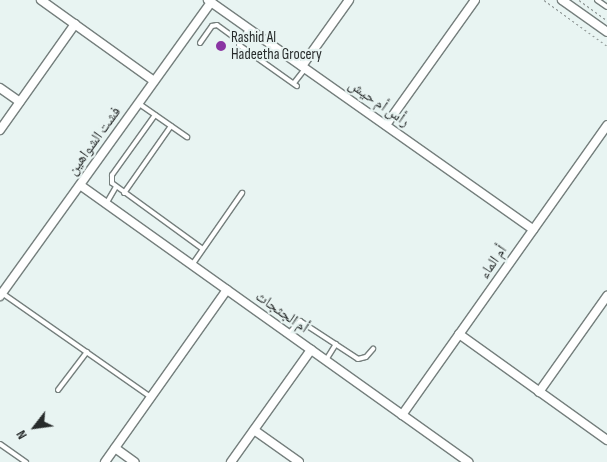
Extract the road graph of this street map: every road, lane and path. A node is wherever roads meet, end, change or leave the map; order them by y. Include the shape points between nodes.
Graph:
1 (41, 0) edge
2 (349, 0) edge
3 (475, 0) edge
4 (544, 0) edge
5 (562, 0) edge
6 (579, 0) edge
7 (597, 0) edge
8 (210, 1) edge
9 (602, 2) edge
10 (607, 7) edge
11 (607, 20) edge
12 (75, 24) junction
13 (248, 28) junction
14 (607, 32) edge
15 (239, 41) junction
16 (200, 43) dead end
17 (607, 46) edge
18 (304, 67) junction
19 (154, 81) junction
20 (0, 88) edge
21 (20, 102) junction
22 (138, 103) junction
23 (155, 115) junction
24 (386, 125) junction
25 (607, 125) edge
26 (171, 126) junction
27 (0, 130) edge
28 (187, 137) dead end
29 (80, 185) junction
30 (116, 187) junction
31 (124, 193) junction
32 (242, 193) dead end
33 (106, 204) junction
34 (533, 229) junction
35 (203, 249) junction
36 (192, 265) junction
37 (227, 290) junction
38 (1, 295) edge
39 (607, 296) edge
40 (288, 334) junction
41 (458, 334) junction
42 (336, 344) junction
43 (373, 349) dead end
44 (310, 350) junction
45 (86, 352) junction
46 (326, 360) junction
47 (58, 390) dead end
48 (539, 392) junction
49 (152, 398) junction
50 (402, 414) junction
51 (254, 430) junction
52 (607, 440) edge
53 (0, 444) edge
54 (115, 448) junction
55 (26, 462) edge
56 (105, 462) edge
57 (134, 462) edge
58 (231, 462) edge
59 (299, 462) edge
60 (468, 462) edge

1 - 12 street
2 - 18 street
3 - 24 street
4 - 17 path
5 - 14 street
6 - 11 path
7 - 9 lane
8 - 13 street, رأس أم حيش
8 - 19 street, فشت الشواهين
9 - 10 lane
12 - 19 street
12 - 21 street
13 - 15 lane
13 - 18 street, رأس أم حيش
15 - 16 lane via 217,24
15 - 18 lane via 240,46 296,85
18 - 24 street, رأس أم حيش
19 - 22 street, فشت الشواهين
20 - 21 street
21 - 27 street
22 - 23 lane
22 - 29 street, فشت الشواهين
23 - 26 lane
23 - 30 lane via 112,175 112,183
24 - 34 street, رأس أم حيش
25 - 34 street, أم الماء
26 - 28 lane
26 - 31 lane
29 - 33 street, أم الجثجاث
29 - 38 street, فشت الشواهين
30 - 31 lane
30 - 33 lane
31 - 35 lane
32 - 35 lane
33 - 36 street, أم الجثجاث
34 - 41 street, أم الماء
35 - 36 lane
36 - 37 street, أم الجثجاث
37 - 40 street, أم الجثجاث
37 - 49 street
38 - 45 lane
39 - 48 street
40 - 42 lane via 300,321
40 - 44 street, أم الجثجاث
41 - 48 street
41 - 50 street, أم الماء
42 - 43 lane via 358,359 366,357
42 - 46 lane
44 - 46 street, أم الجثجاث
44 - 51 street
45 - 47 lane
45 - 49 lane
46 - 50 street, أم الجثجاث
48 - 52 street
49 - 54 street
50 - 60 street, أم الجثجاث
51 - 58 street
51 - 59 street
53 - 55 lane
54 - 56 street
54 - 57 street

